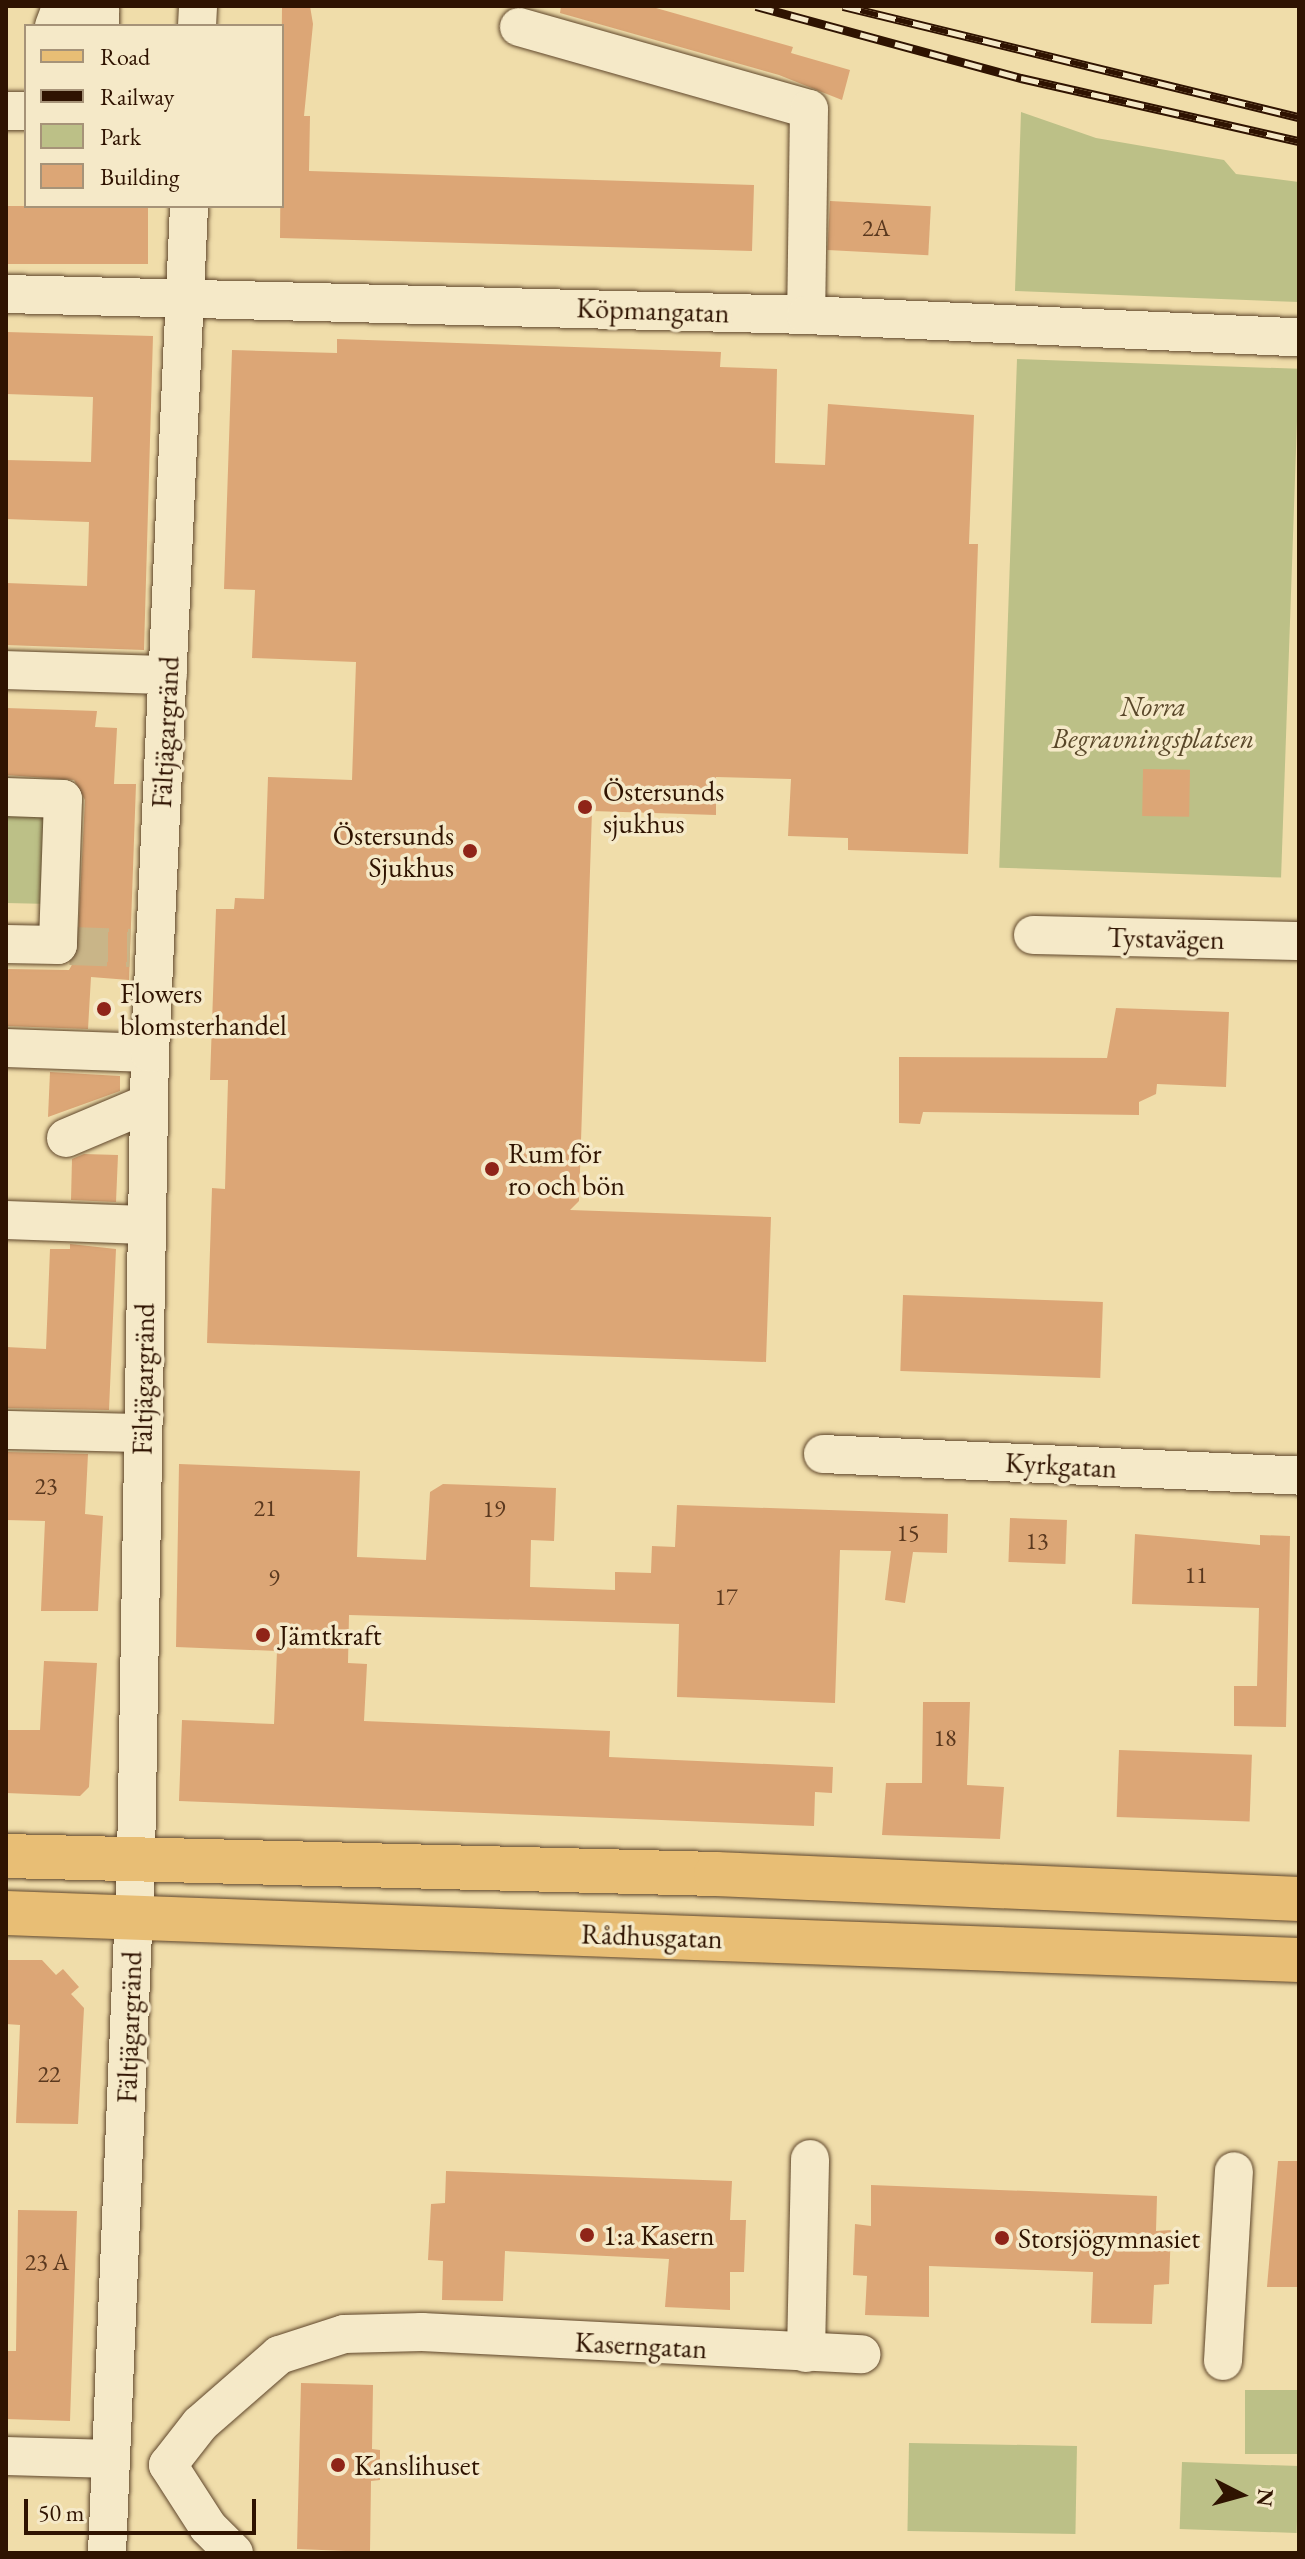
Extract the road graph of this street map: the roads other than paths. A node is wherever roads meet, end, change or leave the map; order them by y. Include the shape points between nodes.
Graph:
1 (73, 6) edge
2 (85, 6) edge
3 (55, 24) edge
4 (100, 24) edge
5 (519, 27) dead end
6 (189, 208) edge
7 (6, 294) edge
8 (184, 299) junction
9 (806, 315) junction
10 (1299, 337) edge
11 (6, 670) edge
12 (168, 675) junction
13 (6, 797) edge
14 (1033, 935) dead end
15 (1299, 941) edge
16 (6, 944) edge
17 (6, 1048) edge
18 (150, 1053) junction
19 (149, 1103) junction
20 (66, 1138) dead end
21 (6, 1220) edge
22 (145, 1225) junction
23 (6, 1430) edge
24 (142, 1433) junction
25 (823, 1454) dead end
26 (1299, 1476) edge
27 (6, 1856) edge
28 (136, 1860) junction
29 (1299, 1899) edge
30 (6, 1913) edge
31 (134, 1915) junction
32 (1299, 1960) edge
33 (810, 2159) dead end
34 (1234, 2171) dead end
35 (806, 2353) junction
36 (861, 2354) dead end
37 (1223, 2361) dead end
38 (6, 2456) edge
39 (111, 2459) junction
40 (107, 2553) edge
41 (234, 2553) edge

1 - 3 street via 59,13
2 - 4 street via 100,11
5 - 9 street via 809,109
6 - 8 street, Fältjägargränd
7 - 8 street, Köpmangatan
8 - 9 street, Köpmangatan
8 - 12 street, Fältjägargränd
9 - 10 street, Köpmangatan
11 - 12 street
12 - 18 street, Fältjägargränd via 142,949
13 - 16 street via 63,799 64,945
14 - 15 street, Tystavägen
17 - 18 street
18 - 19 street, Fältjägargränd
19 - 20 street
19 - 22 street, Fältjägargränd
21 - 22 street
22 - 24 street, Fältjägargränd
23 - 24 street
24 - 28 street, Fältjägargränd
25 - 26 street, Kyrkgatan
27 - 28 main road
28 - 29 main road via 716,1874
28 - 31 street, Fältjägargränd
30 - 31 main road, Rådhusgatan
31 - 32 main road, Rådhusgatan
31 - 39 street, Fältjägargränd
33 - 35 street
34 - 37 street
35 - 36 street, Kaserngatan
35 - 41 street, Kaserngatan via 422,2332 344,2334 279,2355 200,2424 168,2465 208,2527
38 - 39 street
39 - 40 street, Fältjägargränd

